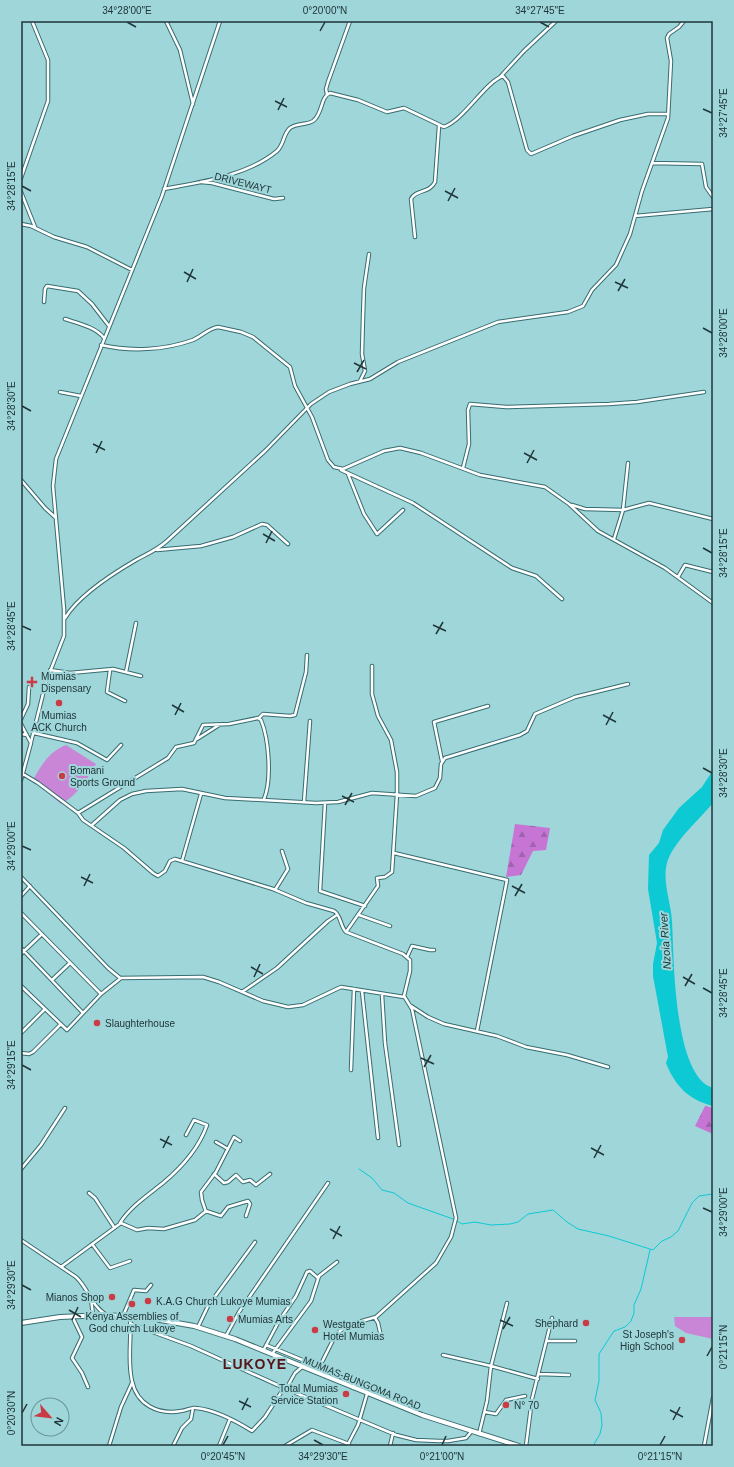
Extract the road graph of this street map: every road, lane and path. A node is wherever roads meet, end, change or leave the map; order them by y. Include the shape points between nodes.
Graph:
1 (32, 21) edge
2 (166, 21) edge
3 (220, 21) edge
4 (350, 21) edge
5 (556, 21) edge
6 (684, 21) edge
7 (502, 76) junction
8 (327, 94) junction
9 (192, 104) junction
10 (668, 114) junction
11 (439, 126) junction
12 (652, 163) junction
13 (21, 178) edge
14 (199, 181) junction
15 (164, 188) junction
16 (21, 192) edge
17 (713, 197) edge
18 (284, 198) dead end
19 (713, 209) edge
20 (635, 216) junction
21 (21, 224) edge
22 (35, 227) junction
23 (415, 237) dead end
24 (369, 254) dead end
25 (132, 270) junction
26 (44, 302) dead end
27 (65, 319) dead end
28 (109, 326) junction
29 (104, 338) junction
30 (101, 345) junction
31 (360, 382) junction
32 (60, 392) dead end
33 (704, 392) dead end
34 (81, 396) junction
35 (307, 407) junction
36 (628, 463) dead end
37 (463, 468) junction
38 (340, 469) junction
39 (347, 474) junction
40 (21, 480) edge
41 (569, 504) junction
42 (403, 510) dead end
43 (624, 510) junction
44 (56, 518) junction
45 (713, 519) edge
46 (614, 539) junction
47 (288, 544) dead end
48 (157, 550) junction
49 (713, 572) edge
50 (678, 577) junction
51 (562, 599) dead end
52 (713, 603) edge
53 (64, 618) junction
54 (136, 623) dead end
55 (307, 655) dead end
56 (372, 666) dead end
57 (50, 670) junction
58 (110, 670) junction
59 (126, 672) junction
60 (141, 676) dead end
61 (628, 684) dead end
62 (29, 687) dead end
63 (125, 701) dead end
64 (488, 706) dead end
65 (259, 718) junction
66 (21, 719) edge
67 (310, 721) dead end
68 (21, 724) edge
69 (219, 724) junction
70 (34, 733) junction
71 (21, 734) edge
72 (28, 735) junction
73 (197, 739) junction
74 (31, 742) junction
75 (121, 745) dead end
76 (442, 761) junction
77 (23, 774) junction
78 (21, 780) edge
79 (201, 794) junction
80 (397, 794) junction
81 (264, 799) junction
82 (304, 802) junction
83 (325, 803) junction
84 (78, 813) junction
85 (92, 825) junction
86 (282, 851) dead end
87 (394, 853) junction
88 (182, 861) junction
89 (21, 877) edge
90 (30, 886) junction
91 (275, 890) junction
92 (21, 896) edge
93 (365, 906) junction
94 (21, 912) edge
95 (359, 914) junction
96 (338, 915) junction
97 (390, 926) dead end
98 (346, 932) junction
99 (42, 934) junction
100 (21, 948) edge
101 (434, 950) dead end
102 (24, 951) junction
103 (21, 954) edge
104 (407, 957) junction
105 (70, 963) junction
106 (121, 978) junction
107 (52, 980) junction
108 (21, 986) edge
109 (354, 989) junction
110 (362, 991) junction
111 (242, 992) junction
112 (101, 994) junction
113 (382, 995) junction
114 (404, 997) junction
115 (411, 1006) junction
116 (45, 1009) junction
117 (83, 1013) junction
118 (60, 1025) junction
119 (477, 1031) junction
120 (21, 1033) edge
121 (21, 1054) edge
122 (608, 1067) dead end
123 (351, 1070) dead end
124 (65, 1108) dead end
125 (186, 1135) dead end
126 (378, 1138) dead end
127 (240, 1141) dead end
128 (216, 1142) dead end
129 (399, 1145) dead end
130 (228, 1149) junction
131 (21, 1169) edge
132 (214, 1174) junction
133 (270, 1174) dead end
134 (328, 1183) dead end
135 (89, 1193) dead end
136 (206, 1212) junction
137 (246, 1216) dead end
138 (120, 1223) junction
139 (114, 1227) junction
140 (21, 1240) edge
141 (255, 1242) dead end
142 (92, 1244) junction
143 (130, 1261) dead end
144 (337, 1262) dead end
145 (61, 1267) junction
146 (318, 1278) junction
147 (151, 1285) dead end
148 (90, 1296) junction
149 (507, 1303) dead end
150 (93, 1315) junction
151 (106, 1315) junction
152 (71, 1316) junction
153 (123, 1316) junction
154 (130, 1316) junction
155 (375, 1318) junction
156 (552, 1318) dead end
157 (21, 1323) edge
158 (131, 1324) junction
159 (198, 1327) junction
160 (380, 1332) dead end
161 (226, 1336) junction
162 (547, 1341) junction
163 (575, 1341) dead end
164 (266, 1345) junction
165 (276, 1349) junction
166 (263, 1351) junction
167 (287, 1354) junction
168 (272, 1355) junction
169 (443, 1355) dead end
170 (298, 1358) junction
171 (284, 1360) junction
172 (306, 1362) junction
173 (295, 1364) junction
174 (316, 1366) junction
175 (491, 1366) junction
176 (320, 1367) junction
177 (303, 1368) junction
178 (336, 1372) junction
179 (316, 1373) junction
180 (539, 1374) junction
181 (569, 1375) dead end
182 (538, 1379) junction
183 (334, 1380) junction
184 (132, 1383) junction
185 (88, 1387) dead end
186 (285, 1388) junction
187 (353, 1388) junction
188 (368, 1394) junction
189 (525, 1396) dead end
190 (713, 1398) edge
191 (193, 1408) junction
192 (485, 1412) junction
193 (230, 1419) junction
194 (359, 1419) junction
195 (471, 1432) junction
196 (393, 1433) junction
197 (479, 1434) junction
198 (348, 1445) edge
199 (109, 1446) edge
200 (173, 1446) edge
201 (219, 1446) edge
202 (286, 1446) edge
203 (390, 1446) edge
204 (519, 1446) edge
205 (526, 1446) edge
206 (704, 1446) edge

1 - 13 street via 48,60 48,101
2 - 9 street via 180,50
3 - 9 street
4 - 8 street via 328,82
5 - 7 street via 524,50
6 - 10 street via 667,38 671,61
7 - 10 street via 508,82 527,150 531,154 620,120 648,114
7 - 11 street via 448,125
8 - 11 street via 346,97 387,112 404,108
8 - 14 street via 316,118 291,128 280,148 270,156 249,167
9 - 15 street
10 - 12 street
11 - 23 street via 435,182 428,190 411,198
12 - 17 street via 701,164 705,185
12 - 20 street
14 - 15 street
14 - 18 street, DRIVEWAYT via 274,199
15 - 25 street
16 - 22 street
19 - 20 street
20 - 31 street via 627,242 616,264 594,287 580,309 498,322 405,358 370,379
21 - 22 street
22 - 25 street via 54,237 87,247
24 - 31 street via 363,317 362,354 365,371
25 - 28 street
26 - 28 street via 47,286 78,291
27 - 29 street via 83,325
28 - 29 street
29 - 30 street
30 - 34 street
30 - 35 street via 115,348 160,349 193,340 215,327 241,332 258,340 289,366 295,386
31 - 35 street via 329,392
32 - 34 street
33 - 37 street via 609,404 506,407 470,404 469,444
34 - 44 street via 54,466
35 - 38 street via 328,460 331,465
35 - 48 street via 222,492
36 - 43 street
37 - 38 street via 421,453 397,448
37 - 41 street via 480,475 545,486
38 - 39 street
39 - 42 street via 364,514 377,534
39 - 51 street via 413,503 512,568 536,576
40 - 44 street
41 - 43 street via 585,509
41 - 46 street via 593,526
43 - 45 street via 652,503
43 - 46 street
44 - 53 street
46 - 50 street
47 - 48 street via 267,525 262,524 233,537 201,546
48 - 53 street via 115,574 76,603
49 - 50 street via 685,564
50 - 52 street
53 - 57 street via 63,641
54 - 59 street
55 - 65 street via 306,672 295,715 262,714
56 - 80 street via 372,694 378,716 391,740 395,755
57 - 58 street via 70,673
57 - 70 street
58 - 59 street
58 - 63 street via 107,692
59 - 60 street
61 - 76 street via 575,697 540,711 535,714 528,729 523,733 447,757
62 - 66 street via 28,704
64 - 76 street via 434,722
65 - 69 street
65 - 81 street via 263,726 267,751 267,787
67 - 82 street
68 - 72 street
69 - 73 street
69 - 73 street via 203,725
70 - 74 street
70 - 75 street via 77,743 107,760
71 - 72 street
72 - 74 street
73 - 84 street via 190,745 176,747 168,758
74 - 77 street
76 - 80 street via 439,783 433,790 416,796
77 - 78 street
77 - 84 street
79 - 81 street via 225,798
79 - 85 street via 182,789 132,794 120,800
79 - 88 street
80 - 83 street via 372,793
80 - 87 street
81 - 82 street
82 - 83 street
83 - 93 street via 320,891
84 - 85 street via 83,820
85 - 88 street via 158,876 165,871 172,859
86 - 91 street via 288,869
87 - 93 street via 392,872 378,878 378,886
87 - 119 street via 507,880
88 - 91 street
89 - 90 street
90 - 92 street
90 - 106 street via 108,968
91 - 96 street via 334,911
93 - 95 street
94 - 99 street
95 - 97 street
95 - 98 street
96 - 98 street
96 - 111 street via 328,921 277,968
98 - 104 street
99 - 102 street
99 - 105 street
100 - 102 street
101 - 104 street via 412,946
102 - 103 street
102 - 107 street
104 - 114 street via 411,966
105 - 107 street
105 - 112 street
106 - 111 street via 197,976
106 - 112 street
107 - 117 street
108 - 116 street
109 - 110 street
109 - 111 street via 336,989 293,1008 263,1001
109 - 123 street
110 - 113 street
110 - 126 street
112 - 117 street
113 - 114 street
113 - 129 street via 384,1037
114 - 115 street
115 - 119 street via 438,1022
115 - 155 street via 456,1218 451,1237 436,1263
116 - 118 street
116 - 120 street
117 - 118 street via 68,1029
118 - 121 street via 33,1052
119 - 122 street via 526,1047 556,1052
124 - 131 street via 41,1145
125 - 138 street via 194,1120 207,1125 189,1157 126,1214
127 - 130 street via 234,1136
128 - 130 street
130 - 132 street
132 - 133 street via 224,1184 236,1175 243,1182 250,1180 256,1185
132 - 136 street via 201,1193
134 - 161 street via 239,1312
135 - 139 street via 94,1196
136 - 137 street via 220,1216 228,1207 248,1201 250,1204
136 - 138 street via 195,1220 164,1229 137,1230
138 - 139 street
139 - 142 street
140 - 145 street
141 - 159 street via 207,1306
142 - 143 street via 110,1268
142 - 145 street
144 - 146 street
145 - 148 street via 80,1280
146 - 164 street via 307,1272 296,1296
146 - 165 street via 311,1301
147 - 153 street via 146,1291 134,1290
148 - 150 street
148 - 151 street via 98,1309
149 - 175 street
150 - 151 highway, MUMIAS-BUNGOMA ROAD
150 - 152 highway, MUMIAS-BUNGOMA ROAD
151 - 153 highway, MUMIAS-BUNGOMA ROAD
152 - 157 highway, MUMIAS-BUNGOMA ROAD
152 - 185 street via 82,1337 72,1358
153 - 154 highway, MUMIAS-BUNGOMA ROAD
154 - 158 street
154 - 159 highway, MUMIAS-BUNGOMA ROAD
155 - 160 street
155 - 176 street via 348,1325 336,1334
156 - 162 street
158 - 184 street
158 - 186 street via 191,1346
159 - 161 highway, MUMIAS-BUNGOMA ROAD
161 - 166 highway, MUMIAS-BUNGOMA ROAD
162 - 163 street
162 - 180 street
164 - 165 street
164 - 166 street
165 - 167 street
165 - 168 street
166 - 168 highway, MUMIAS-BUNGOMA ROAD
167 - 170 street
167 - 171 street
168 - 171 highway, MUMIAS-BUNGOMA ROAD
169 - 175 street
170 - 172 street
170 - 173 street
171 - 173 highway, MUMIAS-BUNGOMA ROAD
172 - 174 street
172 - 177 street
173 - 177 highway, MUMIAS-BUNGOMA ROAD
174 - 176 street
174 - 179 street
175 - 182 street
175 - 192 street
176 - 178 street
176 - 179 street
177 - 179 highway, MUMIAS-BUNGOMA ROAD
177 - 186 street via 295,1372
178 - 183 street
178 - 187 street via 353,1381
179 - 183 highway, MUMIAS-BUNGOMA ROAD
180 - 181 street
180 - 182 street
182 - 205 street via 529,1415
183 - 187 highway, MUMIAS-BUNGOMA ROAD
184 - 191 street via 140,1400 149,1407 178,1412
184 - 199 street via 121,1407
186 - 193 street via 253,1431
186 - 194 street
187 - 188 highway, MUMIAS-BUNGOMA ROAD
188 - 194 street
188 - 195 highway, MUMIAS-BUNGOMA ROAD
189 - 192 street via 506,1400 501,1404 497,1414
190 - 206 street
191 - 193 street
191 - 200 street via 191,1419 182,1428
192 - 197 street
193 - 201 street
194 - 196 street
194 - 198 street
195 - 196 street via 466,1438 448,1441 416,1440
195 - 197 highway, MUMIAS-BUNGOMA ROAD
196 - 203 street
197 - 204 highway, MUMIAS-BUNGOMA ROAD
198 - 202 street via 312,1430

